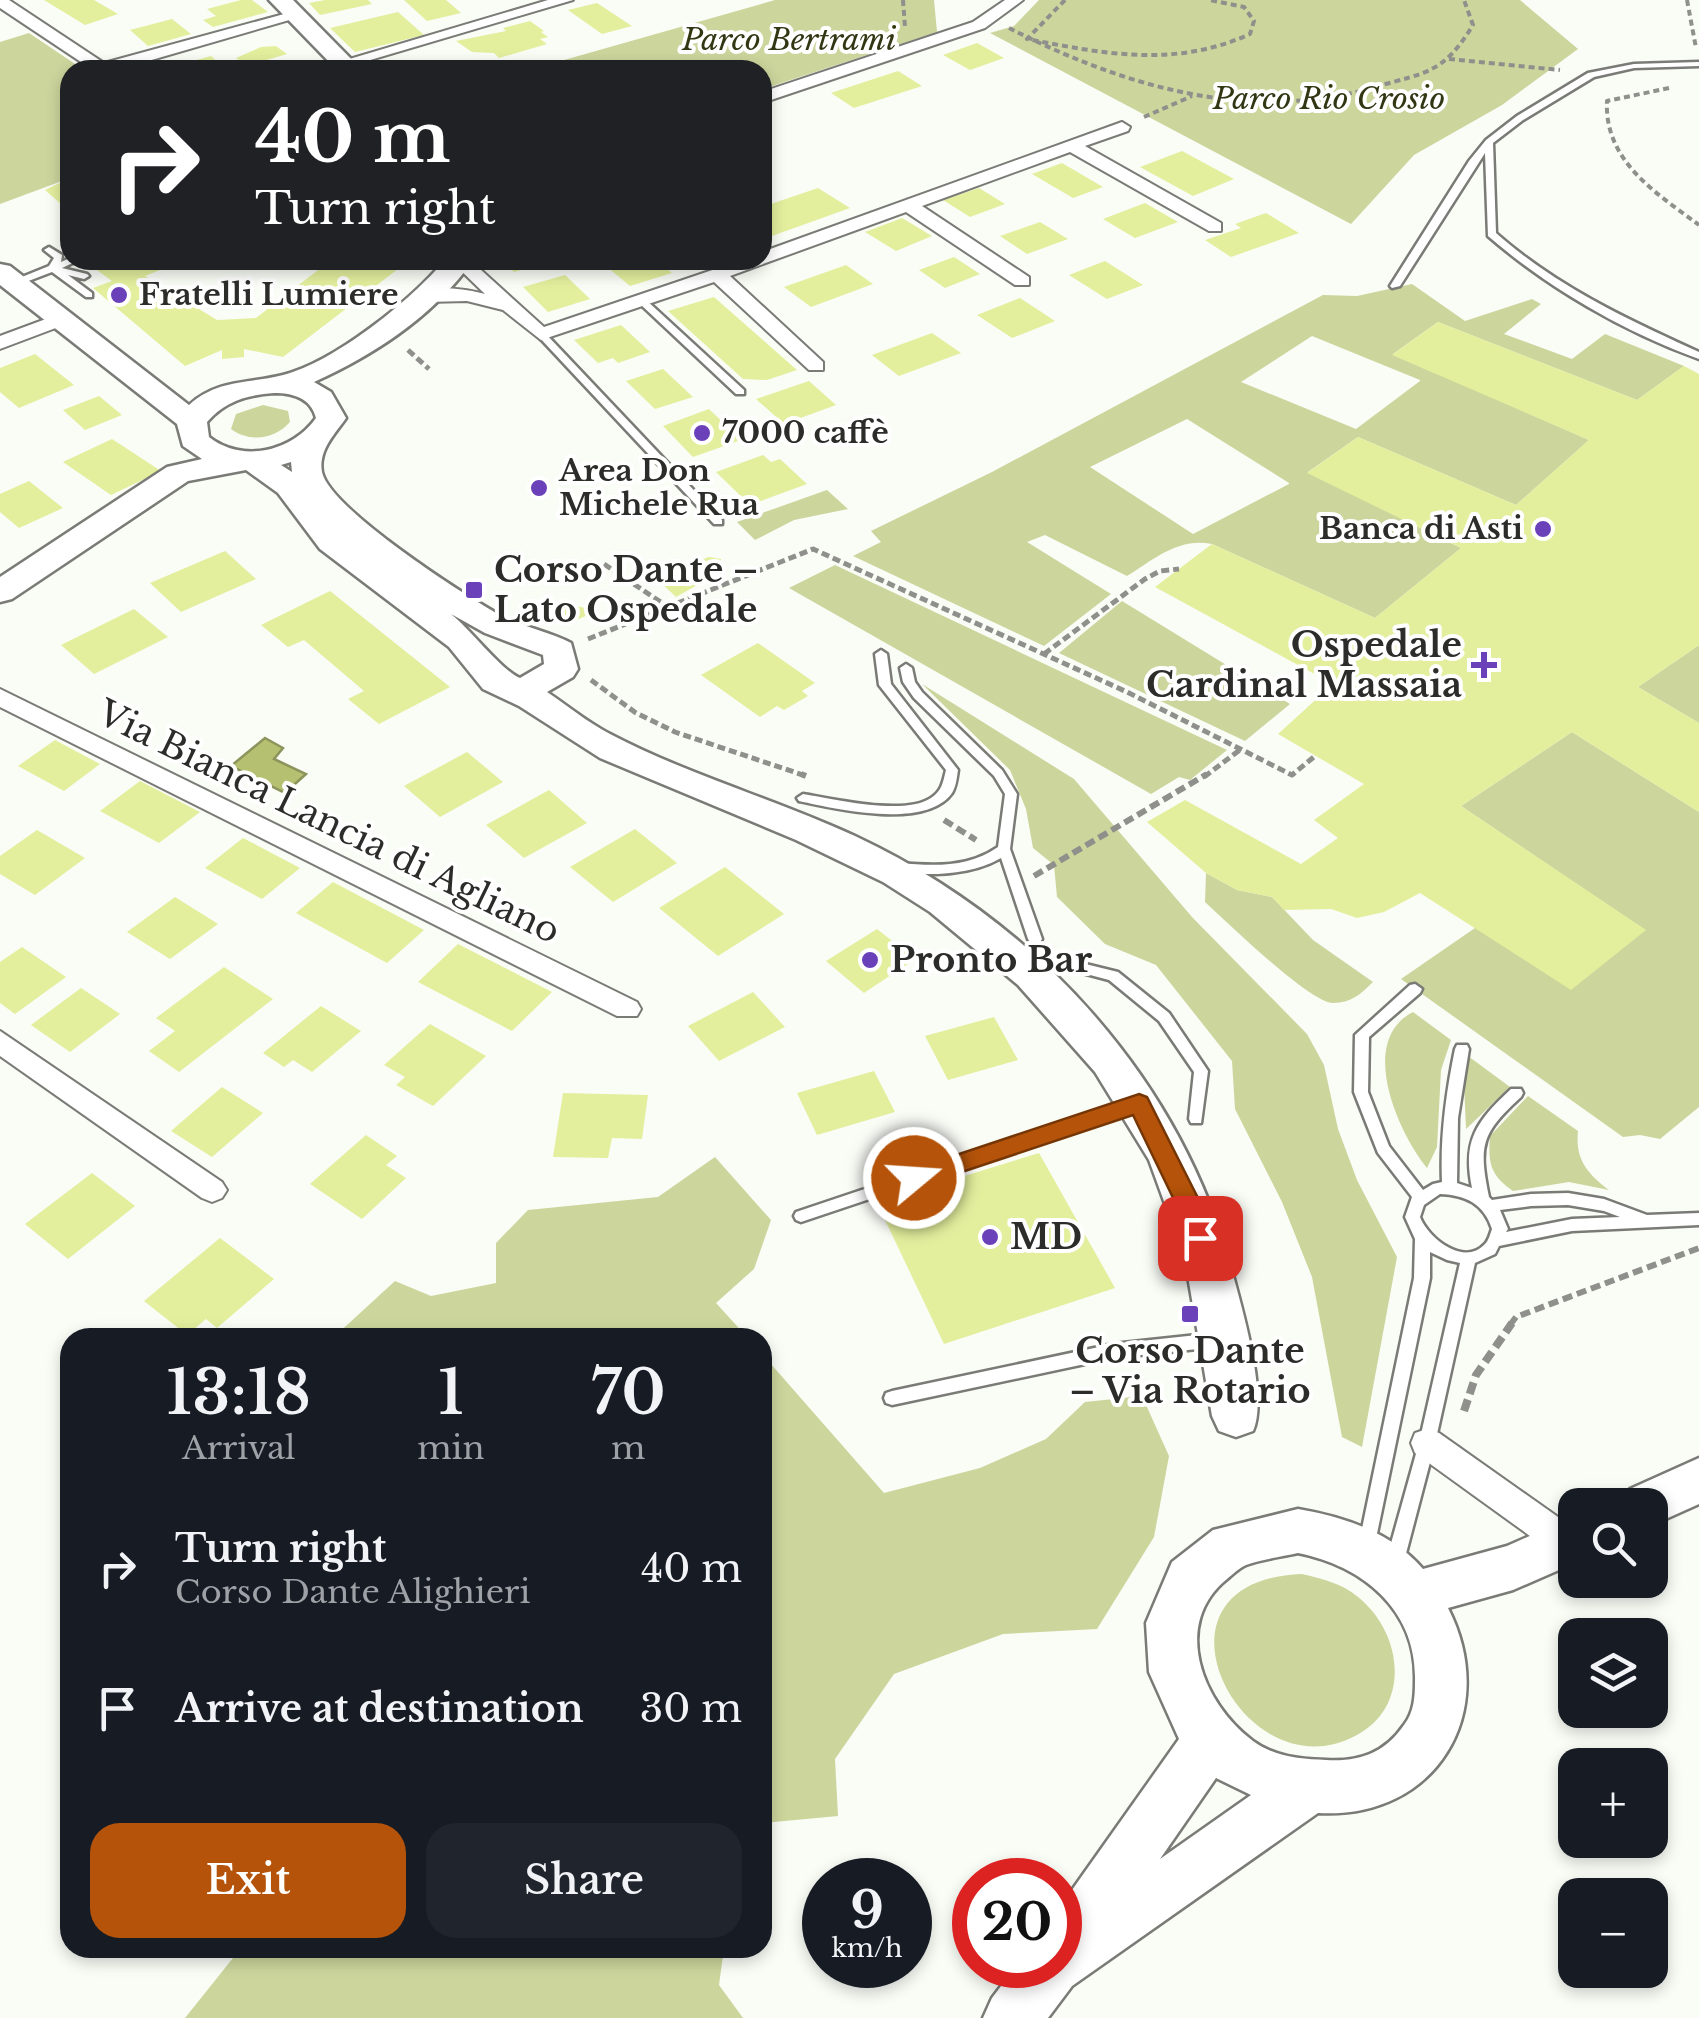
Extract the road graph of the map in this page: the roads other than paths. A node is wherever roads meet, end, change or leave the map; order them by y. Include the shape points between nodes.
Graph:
1 (565, 0) edge
2 (1015, 0) edge
3 (0, 1) edge
4 (285, 4) edge
5 (89, 60) edge
6 (128, 60) edge
7 (341, 60) edge
8 (367, 60) edge
9 (1699, 64) edge
10 (772, 95) edge
11 (1122, 127) road end
12 (1489, 142) junction
13 (1074, 147) junction
14 (909, 206) junction
15 (1215, 228) dead end
16 (49, 250) dead end
17 (772, 256) edge
18 (60, 265) edge
19 (53, 268) junction
20 (60, 270) edge
21 (61, 270) edge
22 (451, 270) edge
23 (470, 270) edge
24 (734, 270) edge
25 (84, 276) dead end
26 (717, 276) junction
27 (7, 277) edge
28 (1022, 281) dead end
29 (1394, 286) dead end
30 (89, 295) dead end
31 (427, 296) junction
32 (642, 301) junction
33 (506, 304) junction
34 (62, 319) junction
35 (541, 334) junction
36 (0, 343) edge
37 (1699, 356) edge
38 (339, 361) junction
39 (816, 366) dead end
40 (287, 384) junction
41 (740, 392) dead end
42 (160, 395) junction
43 (320, 396) junction
44 (216, 398) junction
45 (195, 433) junction
46 (312, 442) junction
47 (245, 460) junction
48 (178, 474) junction
49 (718, 522) dead end
50 (0, 592) edge
51 (881, 654) dead end
52 (906, 668) dead end
53 (524, 690) junction
54 (0, 697) edge
55 (803, 798) dead end
56 (1004, 848) junction
57 (883, 866) junction
58 (1035, 939) dead end
59 (1065, 964) dead end
60 (1415, 990) dead end
61 (626, 1009) dead end
62 (0, 1042) edge
63 (1462, 1049) dead end
64 (1516, 1093) dead end
65 (1139, 1104) junction
66 (1196, 1119) dead end
67 (1450, 1188) junction
68 (212, 1190) dead end
69 (1420, 1197) junction
70 (1486, 1202) junction
71 (801, 1216) dead end
72 (1699, 1220) edge
73 (1648, 1222) junction
74 (1422, 1239) junction
75 (1498, 1240) junction
76 (1468, 1257) junction
77 (1224, 1340) junction
78 (892, 1398) dead end
79 (1236, 1416) dead end
80 (1438, 1450) junction
81 (1699, 1480) edge
82 (1668, 1495) edge
83 (1558, 1532) edge
84 (1558, 1547) edge
85 (1391, 1572) junction
86 (1211, 1739) junction
87 (1306, 1788) junction
88 (1082, 1926) edge
89 (1082, 1946) edge
90 (1036, 1988) edge
91 (1012, 2018) edge

1 - 8 street
2 - 10 street via 940,40
3 - 5 street
4 - 6 street
4 - 7 street
9 - 12 lane via 1591,75
11 - 13 street
12 - 29 lane
12 - 37 lane via 1491,234 1564,292
13 - 14 street
13 - 15 street
14 - 17 street
14 - 28 street
16 - 19 lane via 59,258
18 - 19 lane
19 - 20 lane
19 - 27 lane
19 - 30 lane
21 - 25 lane
22 - 31 street
23 - 33 street
24 - 26 street
26 - 32 street
26 - 39 street
27 - 34 street
31 - 33 street via 467,295
31 - 38 street
32 - 35 street
32 - 41 lane
33 - 35 street
34 - 36 street
34 - 42 street
35 - 49 lane
38 - 40 street
38 - 43 street
40 - 43 street
40 - 44 street via 250,386
42 - 44 street
42 - 45 street
43 - 46 street via 331,418
44 - 45 street
45 - 47 street via 224,458
45 - 48 street
46 - 47 street
46 - 53 street via 309,480 348,522 492,624 574,644 561,669
47 - 48 street
47 - 53 street via 289,486 310,520 346,555 452,630 495,681
48 - 50 street
51 - 55 lane via 886,685 952,770 952,782 924,808 892,811
52 - 56 lane via 918,695 1011,794
53 - 57 street via 586,735
54 - 61 street, Via Bianca Lancia di Agliano
56 - 57 lane via 974,865 942,870
56 - 58 lane
57 - 65 street via 964,918 1028,972 1085,1032
59 - 66 lane via 1112,976 1164,1018 1201,1071
60 - 69 lane via 1362,1035 1361,1092 1383,1150
62 - 68 street
63 - 67 lane via 1452,1096
64 - 70 lane via 1474,1144
65 - 71 lane
65 - 77 street via 1190,1206
67 - 69 lane
67 - 70 lane
69 - 74 lane via 1412,1217
70 - 73 lane via 1605,1202
70 - 75 lane via 1500,1229
72 - 73 lane
73 - 75 lane via 1572,1225
74 - 76 lane via 1444,1254
74 - 85 lane
75 - 76 lane
76 - 80 lane
77 - 78 lane via 1113,1350
77 - 79 street
80 - 83 street
80 - 85 lane
81 - 82 street
84 - 85 street via 1513,1567
85 - 86 street via 1332,1537 1298,1531 1232,1542 1202,1563 1180,1592 1170,1626 1172,1665 1185,1704
85 - 87 street via 1437,1634 1445,1678 1437,1721 1417,1753 1386,1776 1348,1788
86 - 87 street via 1272,1780
86 - 88 street
87 - 89 street
90 - 91 street

